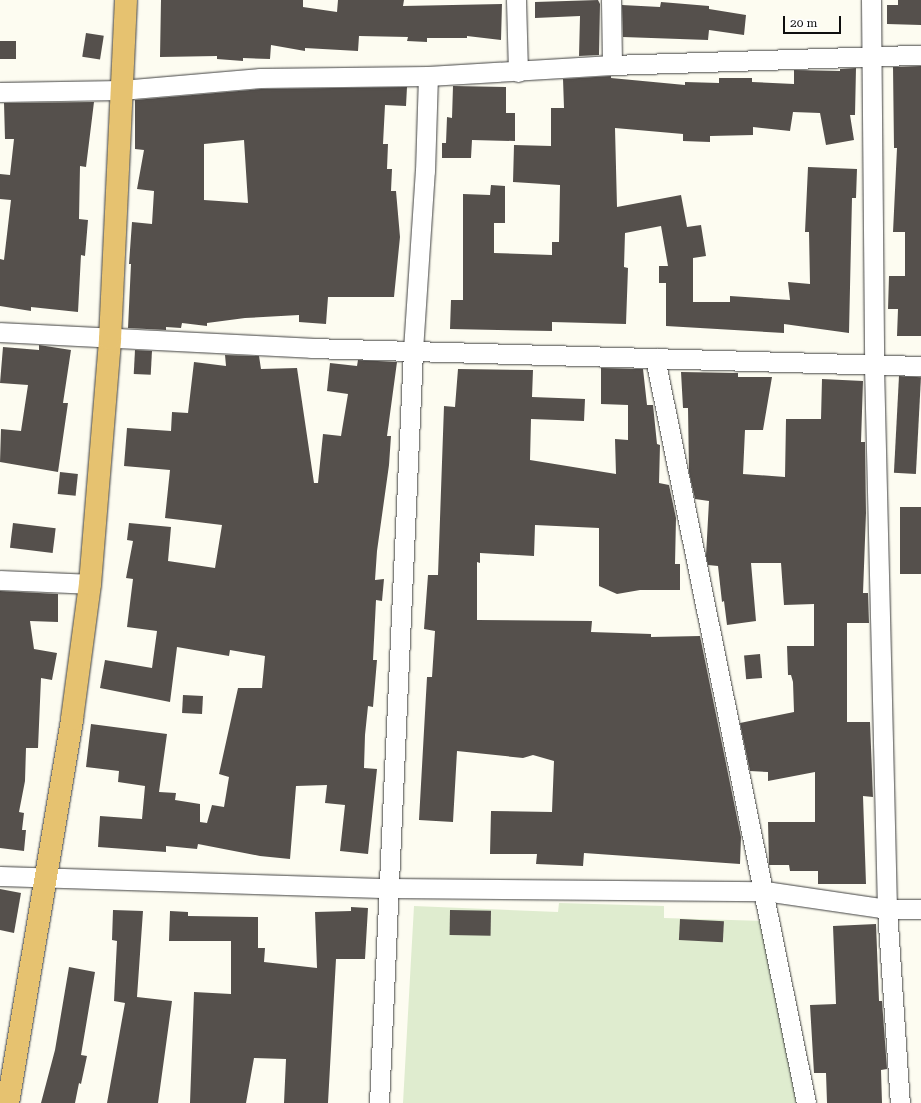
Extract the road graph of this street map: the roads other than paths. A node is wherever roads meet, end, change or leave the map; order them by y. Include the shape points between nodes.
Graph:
1 (126, 0) edge
2 (516, 0) edge
3 (611, 0) edge
4 (871, 0) edge
5 (872, 55) junction
6 (921, 55) edge
7 (612, 65) junction
8 (518, 72) junction
9 (428, 76) junction
10 (121, 90) junction
11 (0, 92) edge
12 (0, 332) edge
13 (110, 339) junction
14 (413, 350) junction
15 (655, 358) junction
16 (874, 366) junction
17 (921, 366) edge
18 (0, 580) edge
19 (90, 584) junction
20 (0, 876) edge
21 (44, 879) junction
22 (390, 888) junction
23 (765, 891) junction
24 (887, 909) junction
25 (921, 909) edge
26 (8, 1103) edge
27 (379, 1103) edge
28 (806, 1103) edge
29 (900, 1103) edge

1 - 10 highway
2 - 8 street
3 - 7 street
4 - 5 street
5 - 6 street
5 - 7 street
5 - 16 street
7 - 8 street
8 - 9 street
9 - 10 street via 260,78
9 - 14 street via 425,170
10 - 11 street
10 - 13 highway
12 - 13 street
13 - 14 street
13 - 19 highway
14 - 15 street
14 - 22 street
15 - 16 street
15 - 23 street
16 - 17 street
16 - 24 street
18 - 19 street
19 - 21 highway via 72,719
20 - 21 street
21 - 22 street
21 - 26 highway
22 - 23 street
22 - 27 street
23 - 24 street
23 - 28 street
24 - 25 street
24 - 29 street

